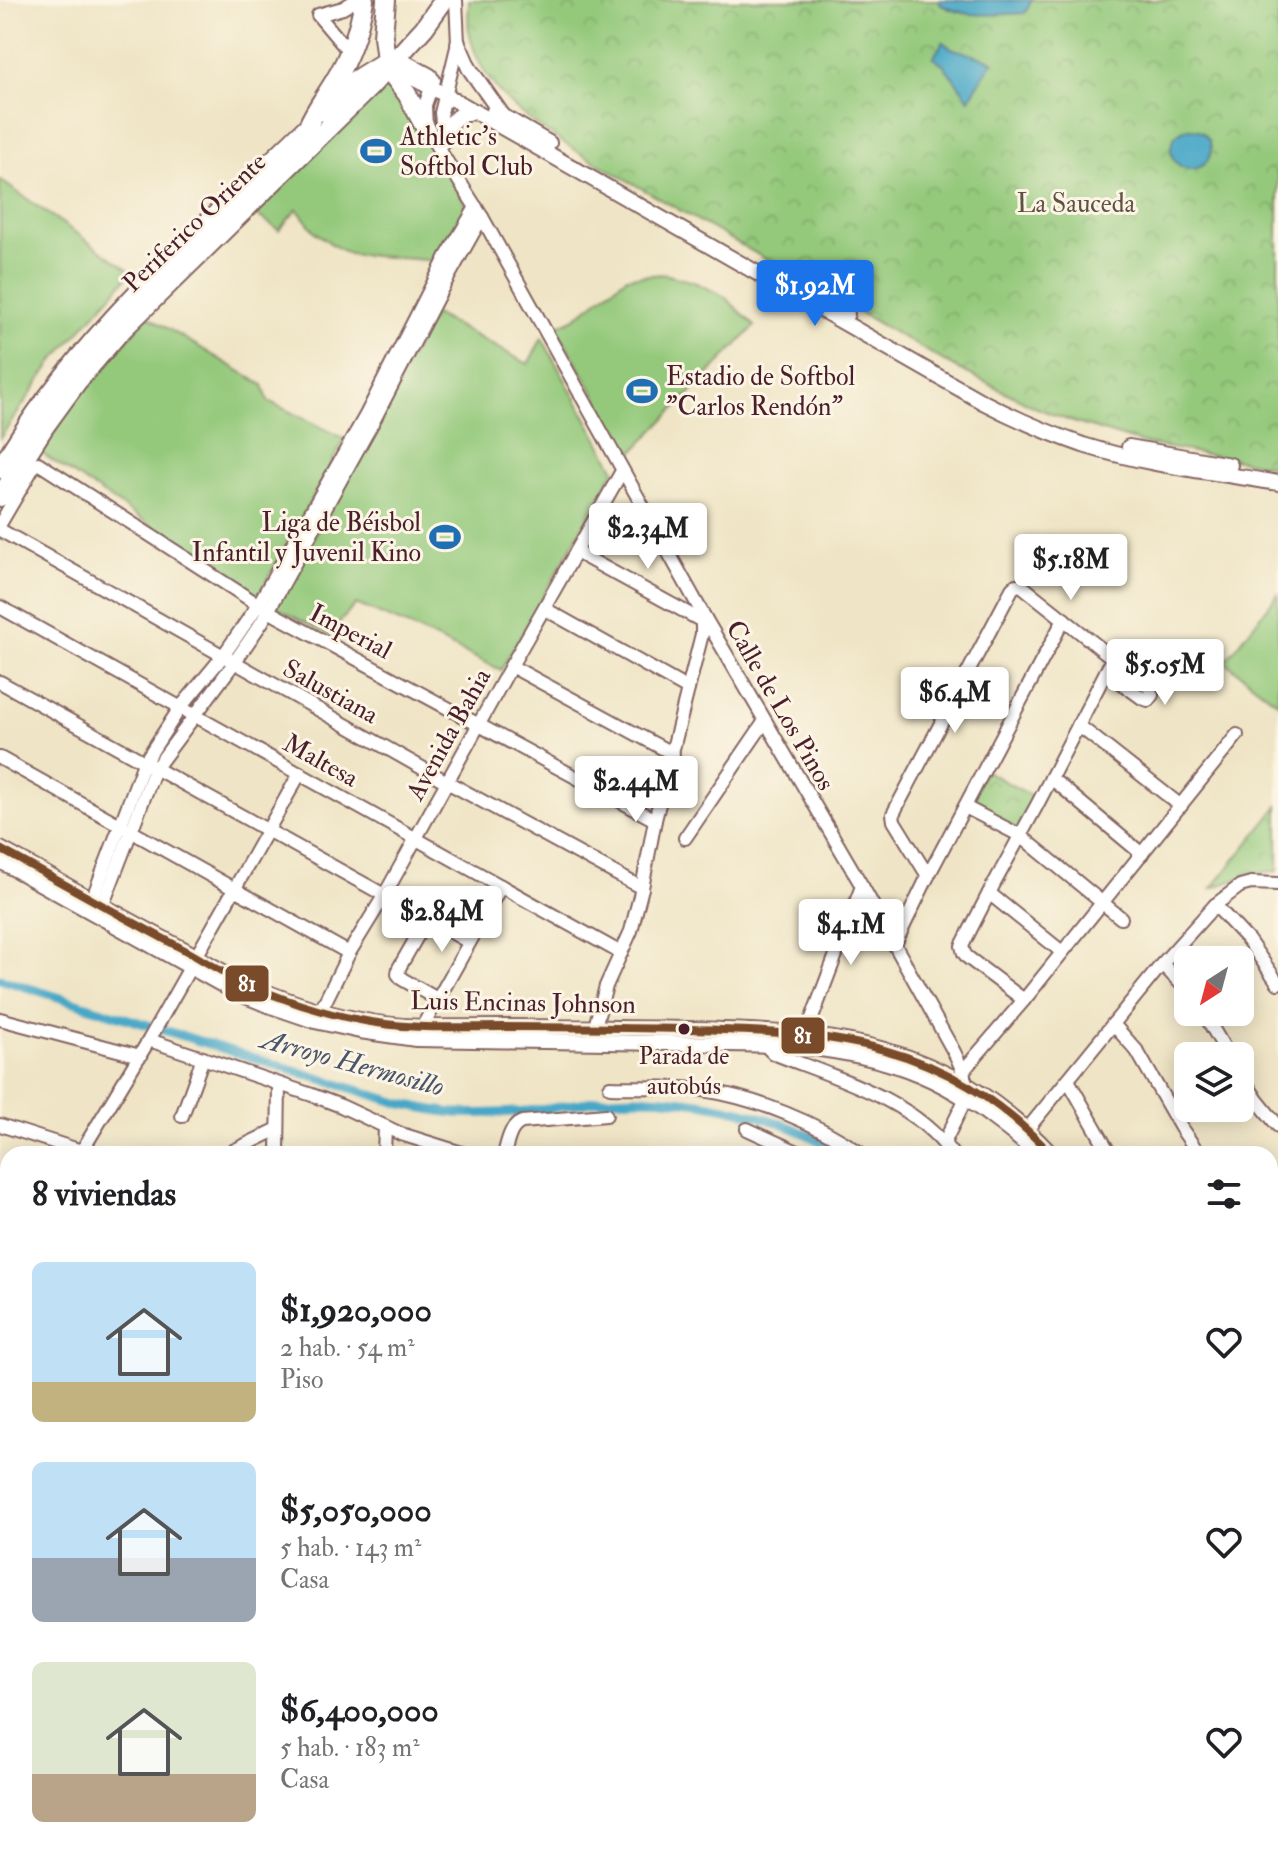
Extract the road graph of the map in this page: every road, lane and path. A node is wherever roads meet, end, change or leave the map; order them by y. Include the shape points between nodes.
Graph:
1 (356, 0) edge
2 (364, 0) edge
3 (386, 0) edge
4 (444, 0) edge
5 (456, 0) edge
6 (458, 43) junction
7 (350, 53) junction
8 (390, 62) junction
9 (439, 86) junction
10 (477, 112) junction
11 (503, 116) junction
12 (308, 126) junction
13 (426, 129) junction
14 (443, 140) junction
15 (447, 161) junction
16 (479, 212) junction
17 (0, 469) edge
18 (622, 471) junction
19 (1278, 474) edge
20 (1278, 483) edge
21 (0, 497) edge
22 (0, 524) edge
23 (0, 530) edge
24 (576, 552) junction
25 (0, 607) edge
26 (263, 608) junction
27 (545, 609) junction
28 (1064, 619) junction
29 (704, 620) junction
30 (1112, 659) junction
31 (228, 660) junction
32 (511, 666) junction
33 (1106, 672) junction
34 (0, 682) edge
35 (688, 689) junction
36 (180, 708) junction
37 (193, 716) junction
38 (765, 721) junction
39 (479, 724) junction
40 (1078, 725) junction
41 (1237, 735) dead end
42 (673, 754) junction
43 (0, 758) edge
44 (149, 766) junction
45 (300, 773) junction
46 (1051, 778) junction
47 (447, 782) junction
48 (1181, 806) junction
49 (965, 807) junction
50 (655, 820) junction
51 (126, 828) junction
52 (268, 832) junction
53 (1021, 836) junction
54 (415, 838) junction
55 (685, 838) dead end
56 (0, 849) edge
57 (1142, 854) junction
58 (0, 861) edge
59 (928, 876) junction
60 (1278, 884) edge
61 (501, 886) junction
62 (862, 886) junction
63 (642, 888) junction
64 (235, 889) junction
65 (989, 893) junction
66 (384, 896) junction
67 (1102, 904) junction
68 (1215, 905) junction
69 (96, 908) junction
70 (1121, 918) dead end
71 (427, 919) junction
72 (469, 942) junction
73 (895, 944) junction
74 (1062, 952) junction
75 (349, 953) junction
76 (621, 953) junction
77 (193, 962) junction
78 (1162, 964) junction
79 (1174, 976) edge
80 (1278, 983) edge
81 (437, 999) junction
82 (1024, 1000) junction
83 (318, 1016) junction
84 (0, 1019) edge
85 (1113, 1024) junction
86 (419, 1033) junction
87 (593, 1034) junction
88 (806, 1034) junction
89 (150, 1039) junction
90 (765, 1045) junction
91 (140, 1056) junction
92 (203, 1058) junction
93 (1068, 1080) junction
94 (279, 1084) junction
95 (965, 1085) junction
96 (610, 1087) dead end
97 (1254, 1095) edge
98 (606, 1115) dead end
99 (182, 1116) dead end
100 (0, 1125) edge
101 (1278, 1126) edge
102 (385, 1127) junction
103 (278, 1129) junction
104 (747, 1129) dead end
105 (1024, 1134) junction
106 (63, 1146) edge
107 (88, 1146) edge
108 (243, 1146) edge
109 (278, 1146) edge
110 (384, 1146) edge
111 (439, 1146) edge
112 (507, 1146) edge
113 (784, 1146) edge
114 (850, 1146) edge
115 (945, 1146) edge
116 (949, 1146) edge
117 (1031, 1146) edge
118 (1040, 1146) edge
119 (1105, 1146) edge
120 (1193, 1146) edge

1 - 7 street via 318,15
2 - 7 highway, Periferico Oriente
3 - 8 highway via 383,36
4 - 8 highway, Periferico Oriente
5 - 6 street
6 - 9 street
6 - 11 main road
7 - 12 highway, Periferico Oriente
8 - 9 main road via 403,73
8 - 12 highway via 355,80
8 - 13 highway
8 - 21 highway, Periferico Oriente via 119,333 45,426
9 - 10 main road
9 - 11 main road
9 - 13 street via 424,111
9 - 14 street
10 - 14 main road via 456,118
10 - 20 main road via 1023,422 1139,459
11 - 19 main road via 1025,412 1133,448
12 - 17 highway, Periferico Oriente via 111,320 54,389
13 - 15 street, Calle de Los Pinos
14 - 15 street
15 - 16 street, Calle de Los Pinos
16 - 18 street, Calle de Los Pinos
16 - 26 street via 324,507
18 - 24 street, Avenida Bahia
18 - 29 street, Calle de Los Pinos
22 - 26 street, Imperial via 38,463
23 - 31 street, Salustiana
24 - 27 street, Avenida Bahia
24 - 29 street
25 - 36 street, Maltesa
26 - 31 street
26 - 39 street, Imperial
27 - 32 street, Avenida Bahia
27 - 35 street
28 - 30 street
28 - 49 street
28 - 59 street via 1022,586 1012,589 894,810 894,821
29 - 35 street
29 - 38 street, Calle de Los Pinos
30 - 33 street
30 - 33 street via 1152,695 1142,698
31 - 36 street
31 - 37 street
31 - 47 street, Salustiana
32 - 39 street, Avenida Bahia
32 - 42 street
33 - 40 street
34 - 44 street
35 - 42 street
36 - 37 street, Maltesa
36 - 44 street
37 - 44 street
37 - 45 street, Maltesa
38 - 55 street
38 - 62 street, Calle de Los Pinos
39 - 47 street, Avenida Bahia
39 - 50 street, Imperial
40 - 46 street
40 - 48 street
41 - 48 street
42 - 50 street
43 - 51 street
44 - 51 street
44 - 52 street
45 - 52 street
45 - 54 street, Maltesa
46 - 53 street
46 - 57 street
47 - 54 street, Avenida Bahia
47 - 63 street, Salustiana
48 - 57 street
49 - 53 street
49 - 59 street
50 - 63 street
51 - 64 street
51 - 69 street
52 - 64 street
52 - 66 street
53 - 65 street
53 - 67 street
54 - 61 street, Maltesa
54 - 66 street, Avenida Bahia
56 - 69 main road, Luis Encinas Johnson
57 - 67 street
58 - 69 main road
59 - 73 street
60 - 68 street via 1240,886
61 - 72 street
61 - 76 street, Maltesa
62 - 73 street, Calle de Los Pinos
62 - 88 street
63 - 76 street
64 - 75 street
64 - 77 street
65 - 74 street
65 - 82 street via 963,950
66 - 71 street
66 - 75 street, Avenida Bahia
67 - 70 street
67 - 74 street
68 - 78 street
68 - 80 street
69 - 77 main road, Luis Encinas Johnson
71 - 72 street
71 - 81 street via 398,974
72 - 81 street
73 - 95 street, Calle de Los Pinos via 954,1052
74 - 82 street
75 - 83 street, Avenida Bahia
76 - 87 street
77 - 83 main road, Luis Encinas Johnson
77 - 89 street
78 - 79 street
78 - 85 street
81 - 86 street
82 - 95 street
83 - 86 main road, Luis Encinas Johnson
84 - 91 street
85 - 93 street
85 - 120 street via 1137,1051
86 - 87 main road, Luis Encinas Johnson
87 - 88 main road, Luis Encinas Johnson
87 - 90 main road
88 - 95 main road, Luis Encinas Johnson via 897,1053
89 - 91 street
89 - 92 street
90 - 95 main road via 825,1049
90 - 115 street via 879,1097 912,1116
91 - 107 street
92 - 94 street
92 - 99 street
93 - 105 street
93 - 119 street
94 - 102 street
94 - 103 street
95 - 105 main road, Luis Encinas Johnson via 992,1101
95 - 116 street
96 - 114 street via 702,1090 750,1101 803,1120
97 - 101 street
98 - 112 street via 522,1122 512,1130
100 - 106 street
102 - 110 street
102 - 111 street
103 - 108 street
103 - 109 street
104 - 113 street
105 - 117 main road
105 - 118 main road, Luis Encinas Johnson

